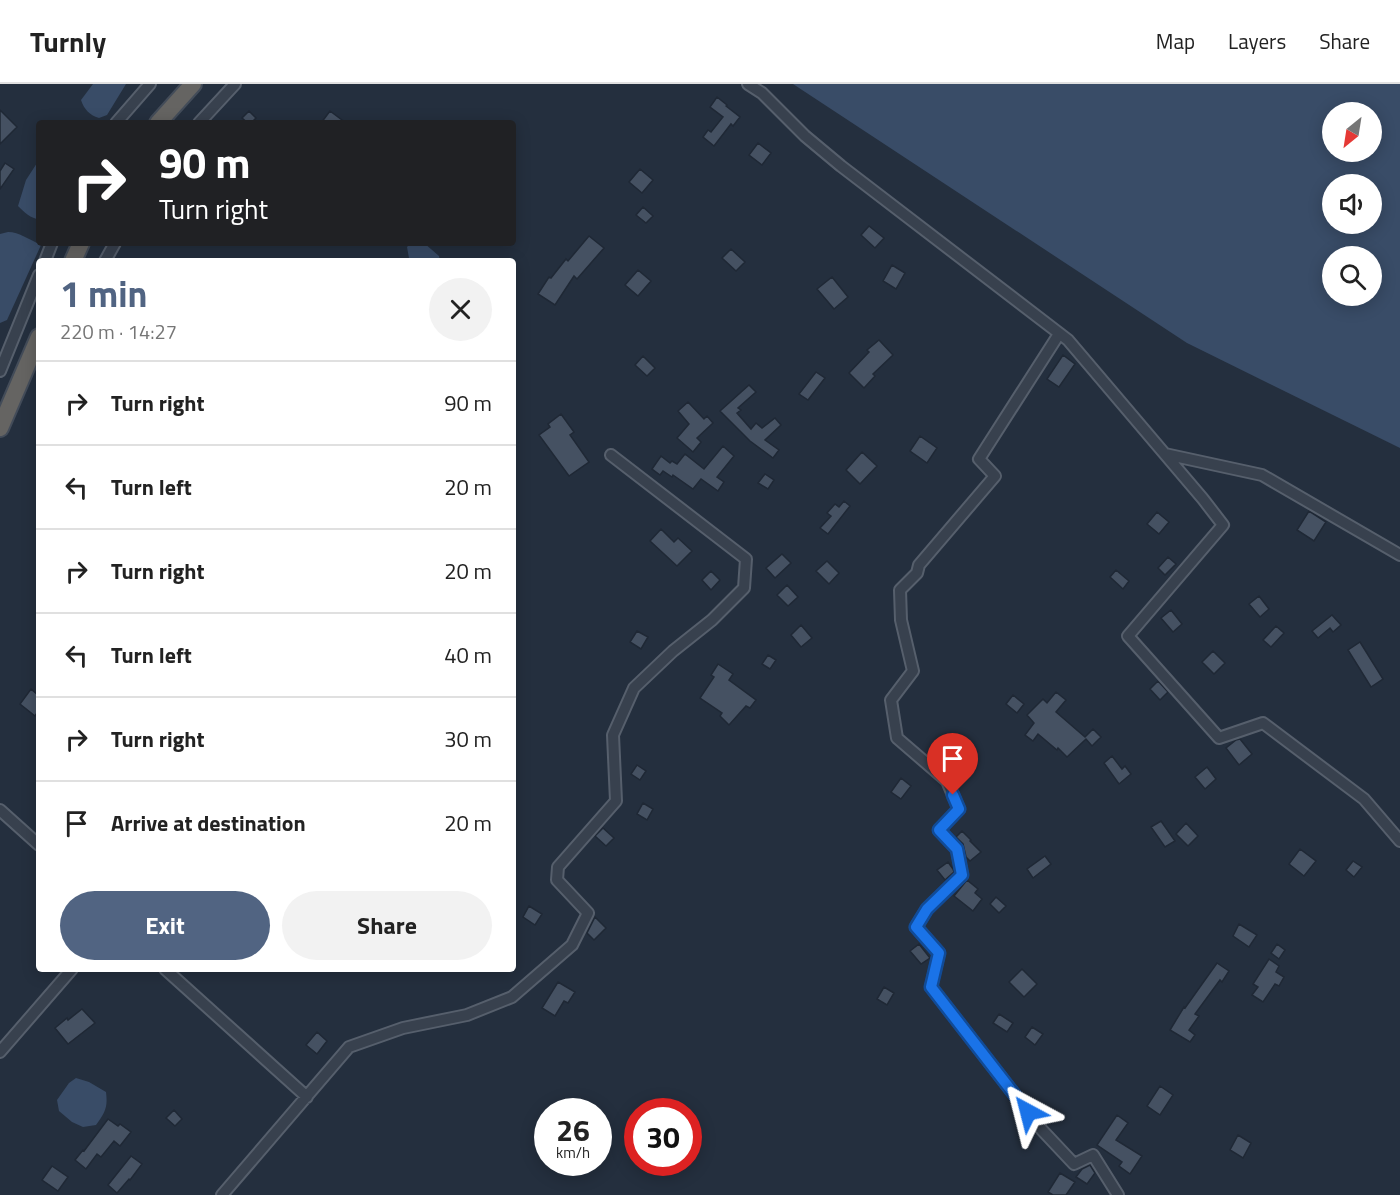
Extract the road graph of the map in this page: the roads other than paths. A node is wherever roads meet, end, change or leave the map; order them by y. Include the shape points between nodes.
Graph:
1 (150, 84) edge
2 (193, 84) edge
3 (235, 84) edge
4 (748, 84) edge
5 (119, 120) edge
6 (161, 120) edge
7 (202, 120) edge
8 (36, 282) edge
9 (1059, 334) junction
10 (36, 344) edge
11 (0, 371) edge
12 (0, 428) edge
13 (1165, 454) junction
14 (611, 455) dead end
15 (1400, 555) edge
16 (0, 810) edge
17 (1400, 841) edge
18 (36, 842) edge
19 (69, 972) edge
20 (168, 972) edge
21 (0, 1052) edge
22 (307, 1097) junction
23 (222, 1195) edge
24 (1118, 1195) edge

1 - 5 street
2 - 6 highway
3 - 7 street
4 - 9 street via 841,166
8 - 11 street
9 - 13 street
9 - 24 street via 979,459 995,476 900,590 901,620 913,671 891,700 897,738 947,781 959,809 939,830 957,849 962,875 927,909 916,927 939,953 931,987 1042,1130 1074,1164 1093,1155
10 - 12 highway
13 - 15 street via 1262,475
13 - 17 street via 1223,525 1128,636 1219,738 1263,723 1364,799
14 - 22 street via 746,559 744,588 634,688 613,735 616,801 558,867 557,880 588,913 572,945 512,997 466,1016 403,1028 349,1047
16 - 18 street
19 - 21 street
20 - 22 street
22 - 23 street

